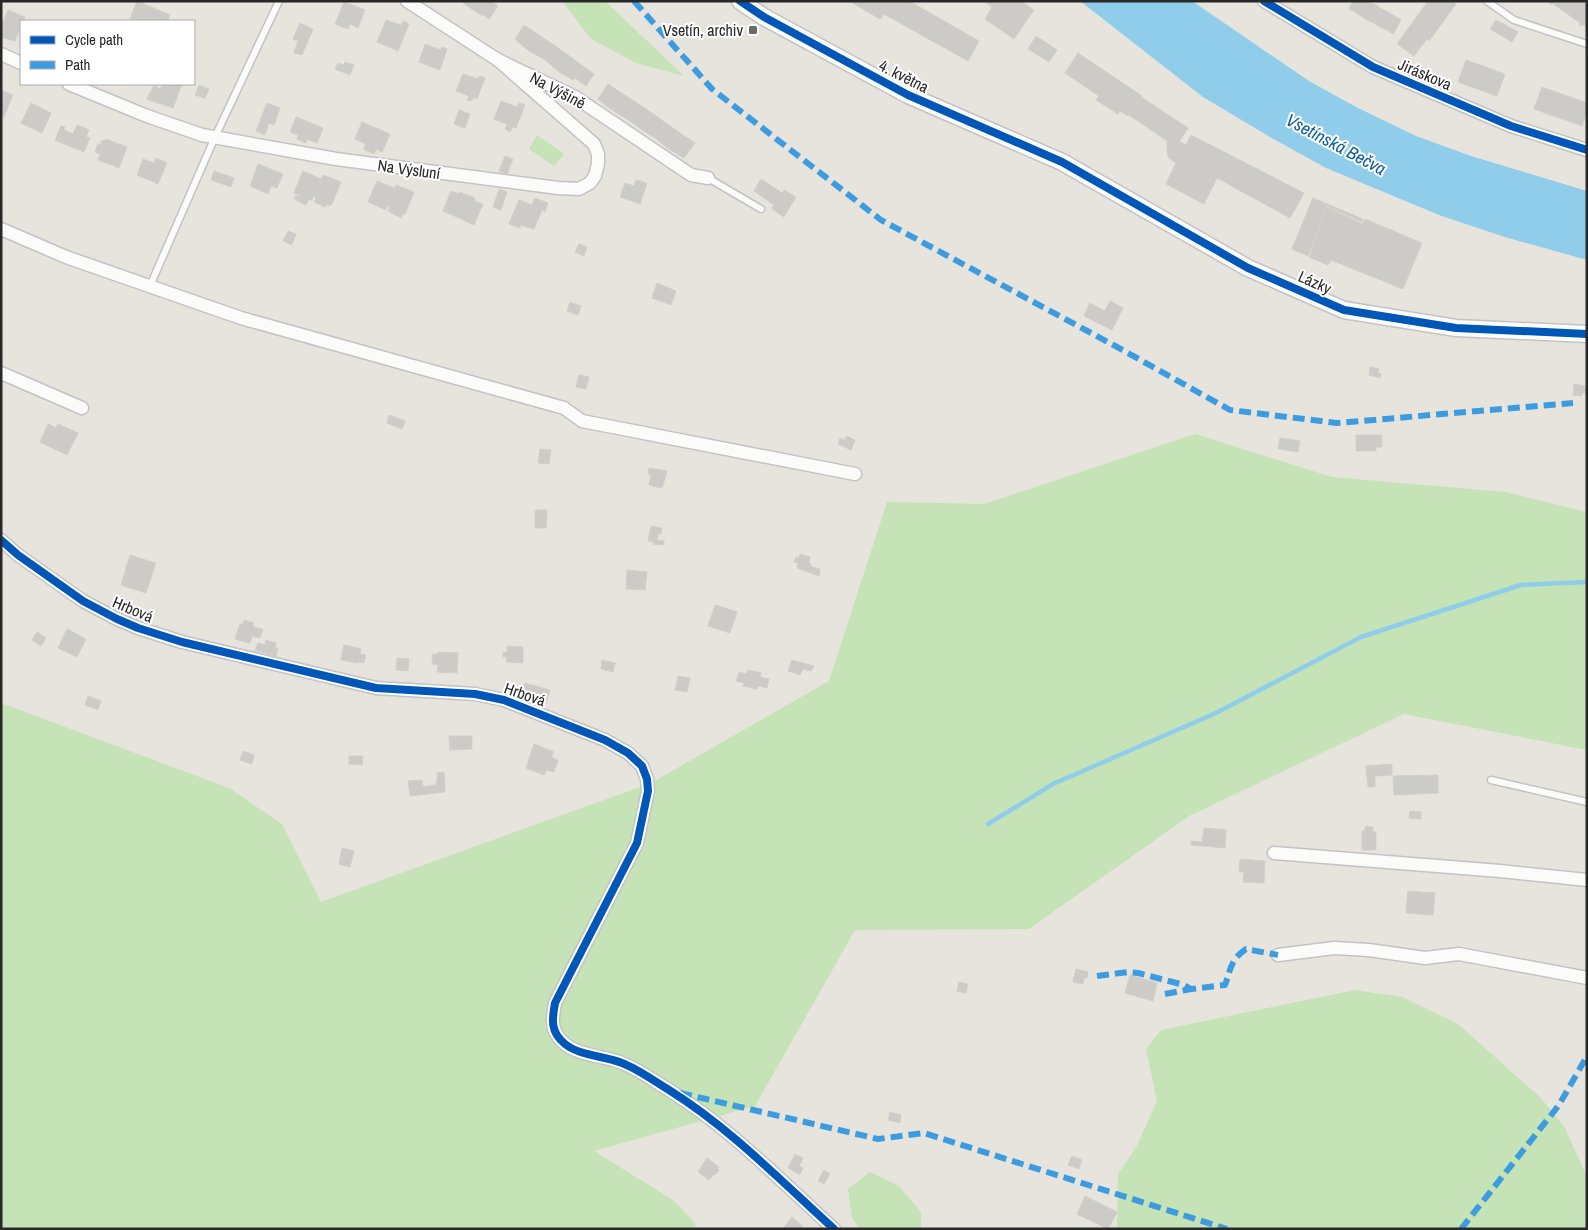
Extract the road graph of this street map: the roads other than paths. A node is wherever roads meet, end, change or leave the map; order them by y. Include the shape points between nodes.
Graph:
1 (279, 1) edge
2 (407, 1) edge
3 (740, 1) edge
4 (1264, 1) edge
5 (1487, 1) edge
6 (1587, 44) edge
7 (1, 54) edge
8 (498, 60) junction
9 (20, 63) edge
10 (71, 85) edge
11 (215, 137) junction
12 (1587, 150) edge
13 (1062, 162) joint
14 (708, 178) joint
15 (761, 209) dead end
16 (1, 229) edge
17 (150, 286) junction
18 (1587, 334) edge
19 (1, 373) edge
20 (82, 408) dead end
21 (855, 474) dead end
22 (1, 540) edge
23 (1491, 780) dead end
24 (1587, 802) edge
25 (1274, 853) dead end
26 (1587, 880) edge
27 (1278, 955) dead end
28 (1587, 978) edge
29 (834, 1229) edge

1 - 11 lane
2 - 8 street, Na Výšině
3 - 13 street, 4. května via 908,95
4 - 12 street, Jiráskova via 1373,67 1511,126
5 - 6 lane via 1514,20
7 - 9 street
8 - 11 street, Na Výsluní via 594,144 598,164 590,183 579,189 530,185 336,159
8 - 14 street, Na Výšině via 575,97 692,175
10 - 11 street, Na Výsluní via 147,116
11 - 17 lane
13 - 18 street, Lázky via 1248,268 1344,310 1456,328
14 - 15 lane
16 - 17 street via 66,257
17 - 21 street via 241,318 564,408 582,421
19 - 20 street
22 - 29 street, Hrbová via 83,601 138,628 182,642 376,688 475,694 504,700 605,740 628,753 642,766 647,779 648,791 637,843 554,1003 552,1021 556,1034 577,1050 624,1063 670,1090 722,1127
23 - 24 lane
25 - 26 street
27 - 28 street via 1334,948 1425,958 1459,954

